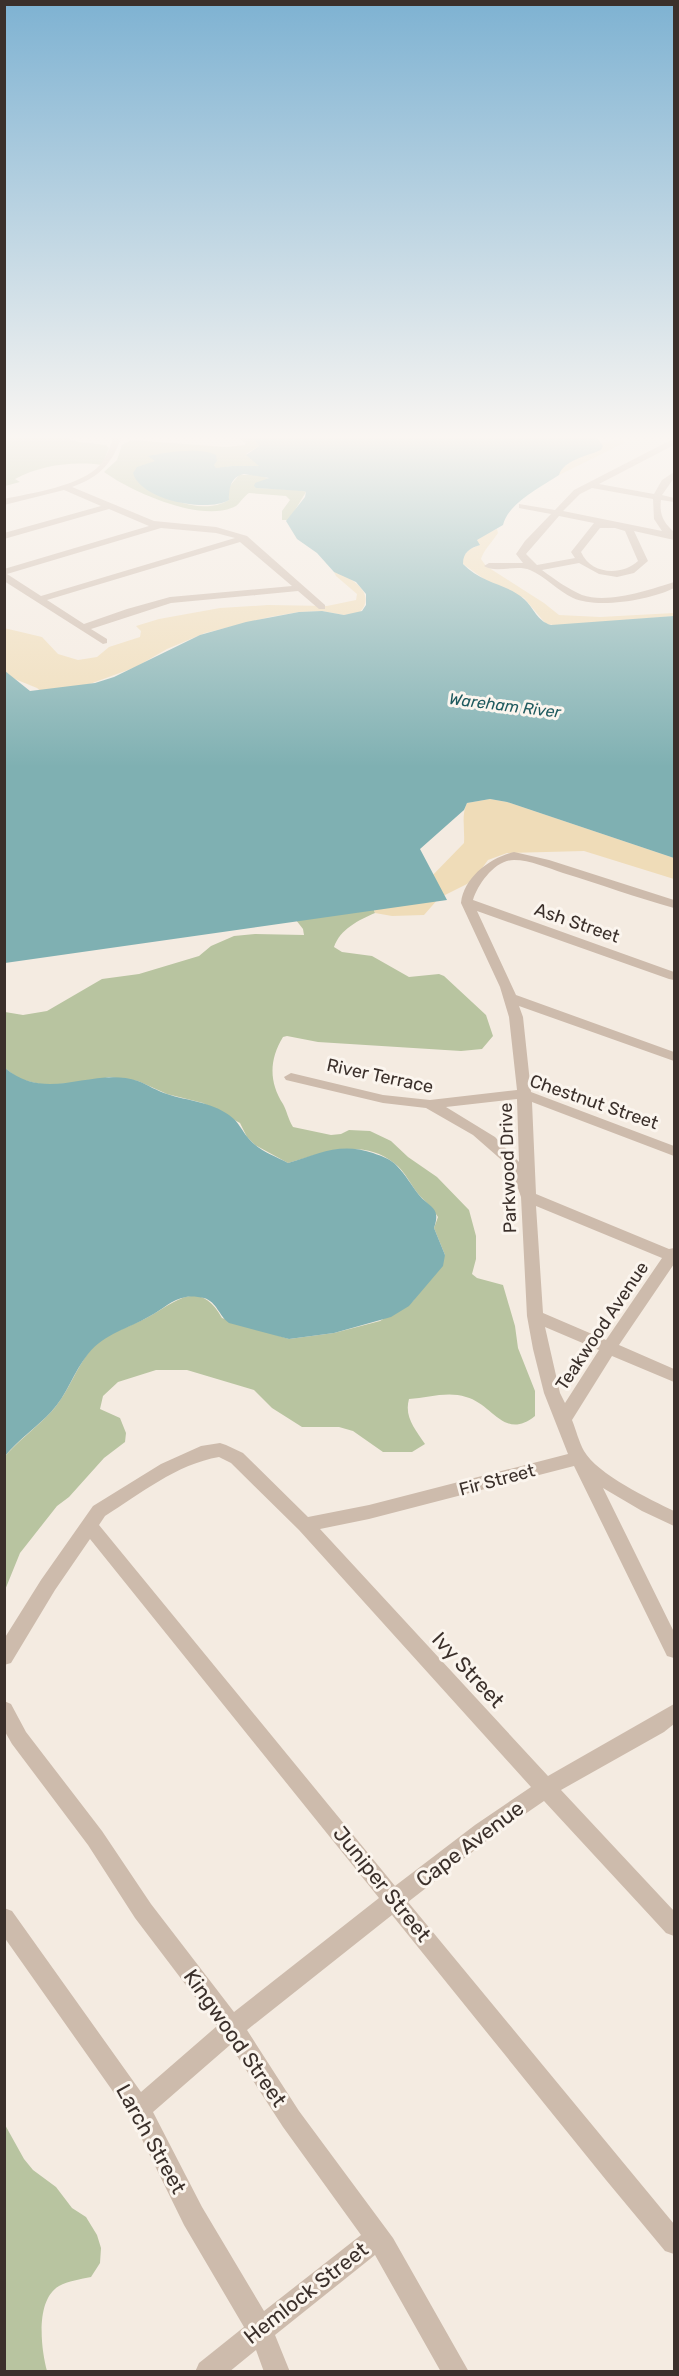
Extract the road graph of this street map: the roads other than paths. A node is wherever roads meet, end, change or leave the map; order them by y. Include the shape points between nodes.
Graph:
1 (95, 546) edge
2 (218, 546) edge
3 (253, 546) edge
4 (526, 546) edge
5 (581, 546) edge
6 (638, 546) edge
7 (581, 560) junction
8 (489, 566) dead end
9 (534, 567) junction
10 (4, 574) edge
11 (675, 585) edge
12 (298, 588) junction
13 (40, 599) junction
14 (322, 607) dead end
15 (84, 628) junction
16 (103, 641) dead end
17 (467, 903) junction
18 (675, 904) edge
19 (675, 976) edge
20 (511, 998) junction
21 (675, 1057) edge
22 (291, 1077) dead end
23 (524, 1095) junction
24 (429, 1104) junction
25 (675, 1151) edge
26 (528, 1197) junction
27 (674, 1255) edge
28 (536, 1316) junction
29 (609, 1348) junction
30 (675, 1376) edge
31 (562, 1421) junction
32 (579, 1458) junction
33 (675, 1519) edge
34 (89, 1525) junction
35 (305, 1525) junction
36 (675, 1650) edge
37 (4, 1657) edge
38 (4, 1710) edge
39 (675, 1713) edge
40 (546, 1788) junction
41 (395, 1900) junction
42 (4, 1918) edge
43 (675, 1926) edge
44 (232, 2028) junction
45 (139, 2109) junction
46 (377, 2237) junction
47 (675, 2242) edge
48 (260, 2329) junction
49 (208, 2372) edge
50 (276, 2372) edge
51 (456, 2372) edge

1 - 10 street
2 - 13 street
3 - 12 street
4 - 9 street via 521,552 523,559
5 - 7 street via 576,552
6 - 7 street via 643,561 625,574 601,573
7 - 9 street
8 - 9 street
9 - 11 street via 584,598 653,594
10 - 13 street
12 - 14 street
12 - 15 street via 170,600
13 - 15 street
15 - 16 street
17 - 18 street via 471,888 489,867 514,856 545,862
17 - 19 street, Ash Street
17 - 20 street, Parkwood Drive
20 - 21 street
20 - 23 street, Parkwood Drive
22 - 24 street, River Terrace via 383,1099
23 - 24 street, Chestnut Street
23 - 25 street, Chestnut Street
23 - 26 street, Parkwood Drive
24 - 26 street, River Terrace via 497,1147 520,1173
26 - 27 street
26 - 28 street, Parkwood Drive
27 - 29 street, Teakwood Avenue
28 - 29 street
28 - 31 street, Parkwood Drive via 544,1365
29 - 30 street
29 - 31 street, Teakwood Avenue
31 - 32 street, Parkwood Drive
32 - 33 street via 619,1491
32 - 35 street, Fir Street
32 - 36 street, Parkwood Drive
34 - 35 street, Ivy Street via 108,1504 167,1469 201,1453 223,1451 237,1458
34 - 37 street
34 - 41 street, Juniper Street
35 - 40 street, Ivy Street
38 - 44 street, Kingwood Street via 19,1738
39 - 40 street, Cape Avenue
40 - 41 street, Cape Avenue
40 - 43 street, Ivy Street
41 - 44 street, Cape Avenue
41 - 47 street, Juniper Street
42 - 45 street, Larch Street
44 - 45 street, Cape Avenue
44 - 46 street, Kingwood Street via 286,2112
45 - 48 street, Larch Street via 193,2216
46 - 48 street, Hemlock Street
46 - 51 street, Kingwood Street
48 - 49 street, Hemlock Street
48 - 50 street, Larch Street

